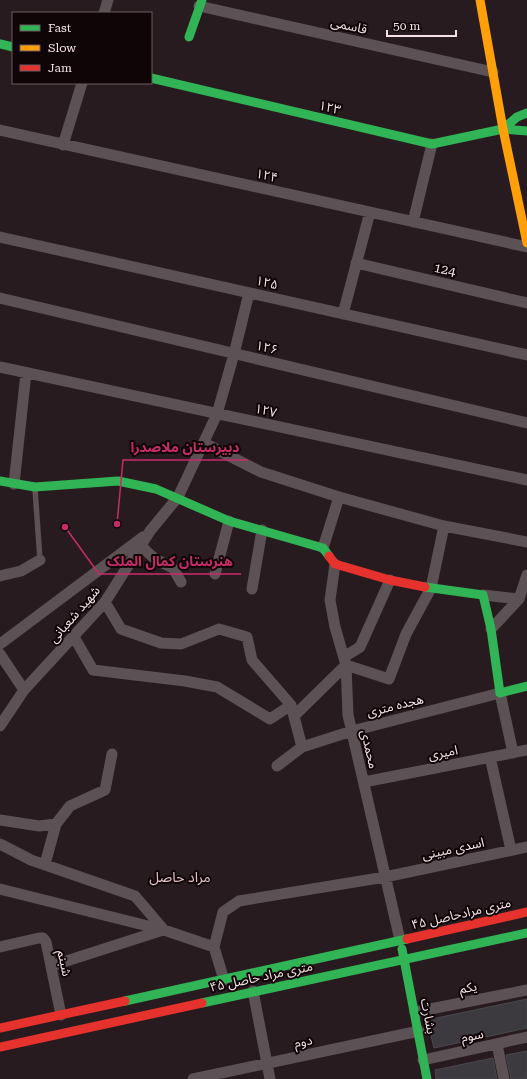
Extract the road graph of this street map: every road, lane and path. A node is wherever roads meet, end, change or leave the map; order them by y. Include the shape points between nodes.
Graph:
1 (108, 0) edge
2 (480, 0) edge
3 (200, 3) edge
4 (104, 12) edge
5 (189, 38) dead end
6 (0, 44) edge
7 (12, 47) edge
8 (493, 72) junction
9 (152, 78) edge
10 (82, 84) edge
11 (527, 113) edge
12 (503, 129) junction
13 (0, 130) edge
14 (527, 131) edge
15 (63, 144) junction
16 (432, 144) junction
17 (370, 212) junction
18 (413, 222) junction
19 (0, 236) edge
20 (527, 243) edge
21 (527, 247) edge
22 (356, 263) junction
23 (249, 292) junction
24 (0, 298) edge
25 (527, 303) edge
26 (342, 314) junction
27 (234, 354) junction
28 (527, 355) edge
29 (0, 367) edge
30 (26, 373) junction
31 (217, 414) junction
32 (527, 424) edge
33 (204, 443) junction
34 (527, 480) edge
35 (0, 481) edge
36 (14, 484) junction
37 (35, 487) junction
38 (339, 497) junction
39 (178, 498) junction
40 (229, 521) junction
41 (444, 526) junction
42 (262, 530) junction
43 (150, 531) junction
44 (527, 542) edge
45 (141, 546) junction
46 (323, 548) junction
47 (40, 560) joint
48 (335, 564) junction
49 (215, 574) dead end
50 (527, 575) edge
51 (0, 576) edge
52 (390, 580) junction
53 (181, 582) dead end
54 (431, 588) junction
55 (252, 589) dead end
56 (483, 595) junction
57 (519, 599) junction
58 (105, 602) junction
59 (491, 629) junction
60 (74, 637) junction
61 (0, 644) edge
62 (0, 654) edge
63 (345, 661) junction
64 (527, 686) edge
65 (24, 690) junction
66 (500, 693) junction
67 (292, 710) junction
68 (0, 726) edge
69 (352, 731) junction
70 (302, 747) junction
71 (527, 750) edge
72 (513, 753) junction
73 (112, 754) dead end
74 (490, 757) junction
75 (276, 766) dead end
76 (364, 782) junction
77 (0, 820) edge
78 (56, 824) junction
79 (0, 844) edge
80 (527, 847) edge
81 (511, 850) junction
82 (45, 864) junction
83 (385, 877) junction
84 (0, 889) edge
85 (527, 912) edge
86 (164, 930) junction
87 (527, 933) edge
88 (400, 940) junction
89 (0, 946) edge
90 (214, 947) junction
91 (404, 958) junction
92 (51, 966) junction
93 (224, 980) junction
94 (527, 990) edge
95 (254, 991) junction
96 (415, 1012) junction
97 (61, 1015) junction
98 (0, 1028) edge
99 (419, 1031) junction
100 (527, 1037) edge
101 (497, 1044) junction
102 (0, 1046) edge
103 (423, 1060) junction
104 (267, 1063) junction
105 (193, 1079) edge
106 (270, 1079) edge
107 (427, 1079) edge
108 (504, 1079) edge

1 - 4 street
2 - 8 street
3 - 5 street
3 - 8 street, قاسمی
6 - 7 street
8 - 12 street
9 - 16 street, ۱۲۳
10 - 15 street
11 - 12 street
12 - 14 street
12 - 16 street, ۱۲۳
12 - 20 street
13 - 15 street, ۱۲۴
15 - 17 street, ۱۲۴
16 - 18 street
17 - 18 street, ۱۲۴
17 - 22 street
18 - 21 street, ۱۲۴
19 - 23 street, ۱۲۵
22 - 25 street, 124
22 - 26 street
23 - 26 street, ۱۲۵
23 - 27 street, شهید شعبانی
24 - 27 street, ۱۲۶
26 - 28 street, ۱۲۵
27 - 31 street, شهید شعبانی
27 - 32 street, ۱۲۶
29 - 30 street, ۱۲۷
30 - 31 street, ۱۲۷
30 - 36 street
31 - 33 street, شهید شعبانی
31 - 34 street, ۱۲۷
33 - 38 street via 261,472
33 - 39 street, شهید شعبانی
35 - 36 street
36 - 37 street
37 - 39 street via 118,481 156,489
37 - 47 lane
38 - 41 street
38 - 46 street
39 - 40 street
39 - 43 street, شهید شعبانی
40 - 42 street
40 - 49 street
41 - 44 street
41 - 54 street
42 - 46 street
42 - 55 street
43 - 45 street, شهید شعبانی
43 - 61 street
45 - 53 street via 155,560 173,568
45 - 58 street, شهید شعبانی
46 - 48 street
47 - 51 street via 21,571
48 - 52 street
48 - 63 street, محمدی via 330,600
50 - 57 street
52 - 54 street
52 - 63 street via 360,647
54 - 56 street
54 - 63 street via 406,634 389,679
56 - 57 street
56 - 59 street
57 - 59 street
58 - 60 street, شهید شعبانی
58 - 67 street via 121,630 161,643 181,644 219,629 247,637 252,660
59 - 66 street
60 - 65 street, شهید شعبانی
60 - 67 street via 93,670 217,687 270,719
62 - 65 street
63 - 67 street
63 - 69 street, محمدی via 348,715
64 - 66 street, هجده متری
65 - 68 street, شهید شعبانی
66 - 69 street, هجده متری
66 - 72 street
67 - 70 street
69 - 70 street, هجده متری
69 - 76 street, محمدی
70 - 75 street, هجده متری
71 - 72 street, امیری
72 - 74 street, امیری
73 - 78 street via 105,790 70,806
74 - 76 street, امیری
74 - 81 street
76 - 83 street, محمدی
77 - 78 street via 39,826
78 - 82 street
79 - 82 street via 30,860
80 - 81 street, اسدی مبینی
81 - 83 street, اسدی مبینی
82 - 86 street via 135,896
83 - 88 street, محمدی
83 - 90 street, اسدی مبینی via 239,901 223,912
84 - 86 street
85 - 88 street, ۴۵ متری مرادحاصل
86 - 90 street
86 - 92 street
87 - 91 street, ۴۵ متری مراد حاصل
88 - 91 street, بشارت
88 - 93 street, ۴۵ متری مراد حاصل
89 - 92 street, شبنم via 43,938
90 - 93 street
91 - 95 street, ۴۵ متری مراد حاصل
91 - 96 street, بشارت
92 - 97 street, شبنم
93 - 97 street, ۴۵ متری مراد حاصل
94 - 96 street, یکم
95 - 102 street, ۴۵ متری مراد حاصل
95 - 104 street
96 - 99 street, بشارت
97 - 98 street, ۴۵ متری مراد حاصل
99 - 103 street, بشارت
99 - 104 street, دوم
100 - 101 street, سوم
101 - 103 street, سوم
101 - 108 street
103 - 107 street, بشارت
104 - 105 street, دوم
104 - 106 street

